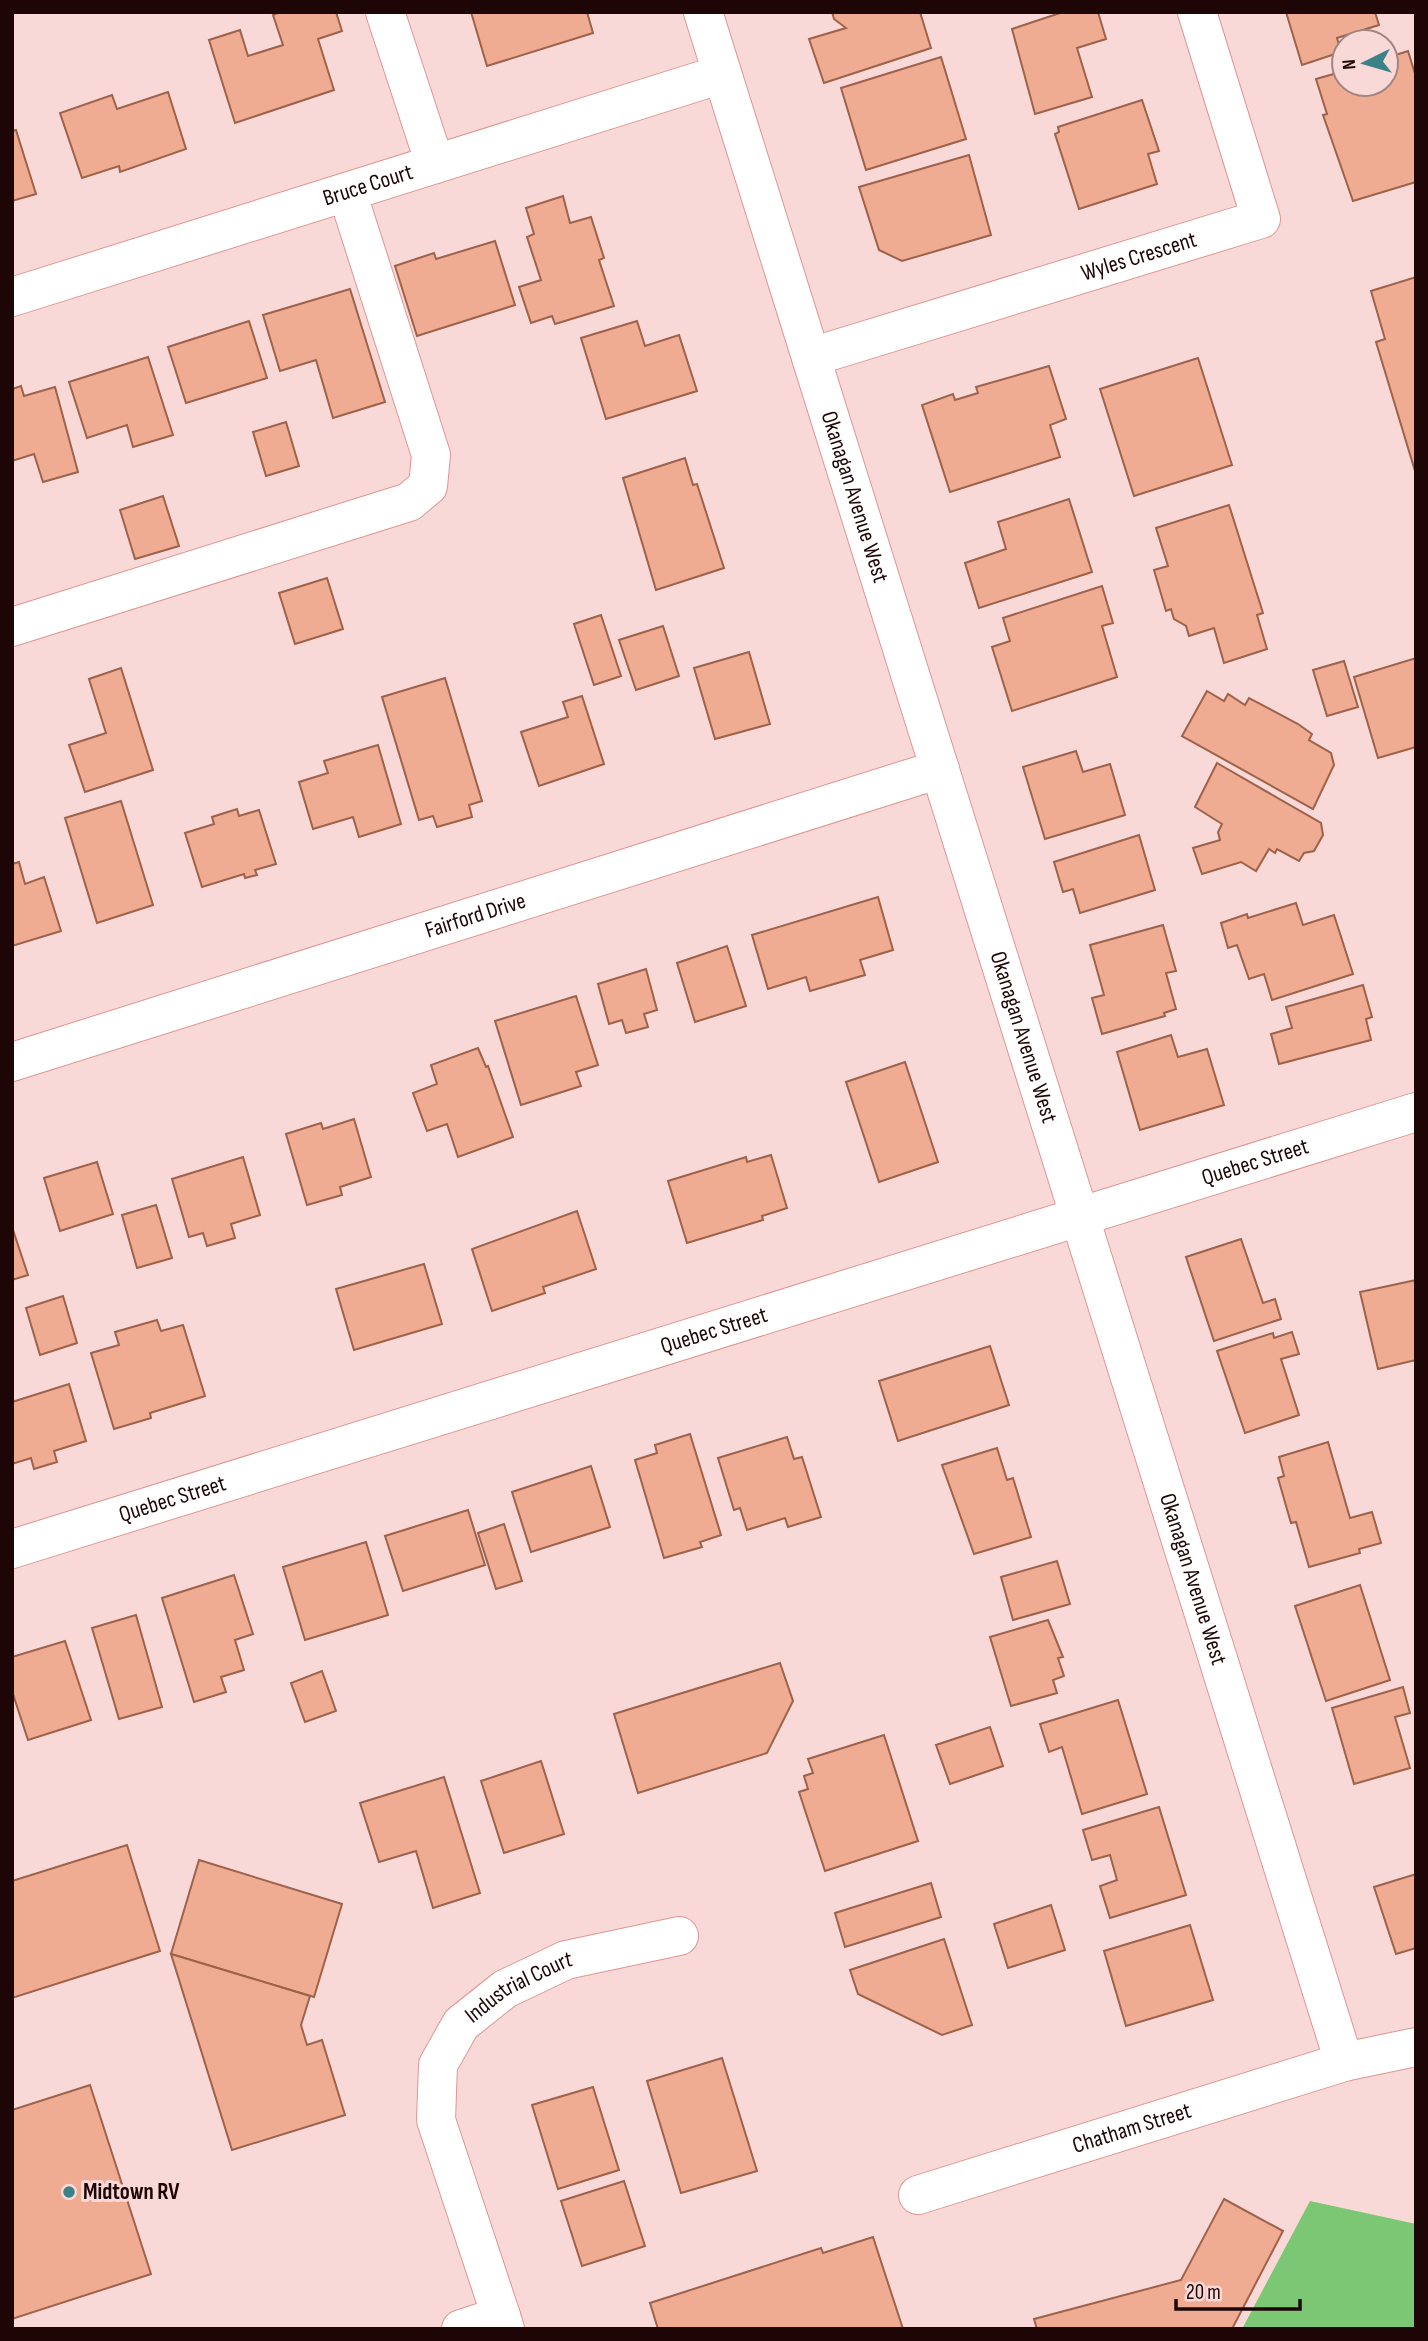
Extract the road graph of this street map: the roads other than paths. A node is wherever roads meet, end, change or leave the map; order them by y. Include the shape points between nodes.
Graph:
1 (385, 12) edge
2 (703, 12) edge
3 (1197, 12) edge
4 (722, 74) junction
5 (435, 164) junction
6 (347, 192) junction
7 (12, 297) edge
8 (811, 357) junction
9 (12, 627) edge
10 (940, 769) junction
11 (12, 1062) edge
12 (1416, 1112) edge
13 (1078, 1215) junction
14 (12, 1549) edge
15 (679, 1936) dead end
16 (1416, 2048) edge
17 (1344, 2062) junction
18 (918, 2195) dead end
19 (503, 2323) edge
20 (461, 2329) edge

1 - 5 street
2 - 4 street, Okanagan Avenue West
3 - 8 street, Wyles Crescent via 1261,219
4 - 5 street, Bruce Court
4 - 8 street, Okanagan Avenue West
5 - 6 street, Bruce Court
6 - 7 street, Bruce Court
6 - 9 street via 431,455 428,486 408,502
8 - 10 street, Okanagan Avenue West
10 - 11 street, Fairford Drive
10 - 13 street, Okanagan Avenue West
12 - 13 street, Quebec Street
13 - 14 street, Quebec Street
13 - 17 street, Okanagan Avenue West
15 - 19 street, Industrial Court via 566,1960 505,1989 461,2024 438,2065 436,2120
16 - 17 street, Chatham Street
17 - 18 street, Chatham Street
19 - 20 street

